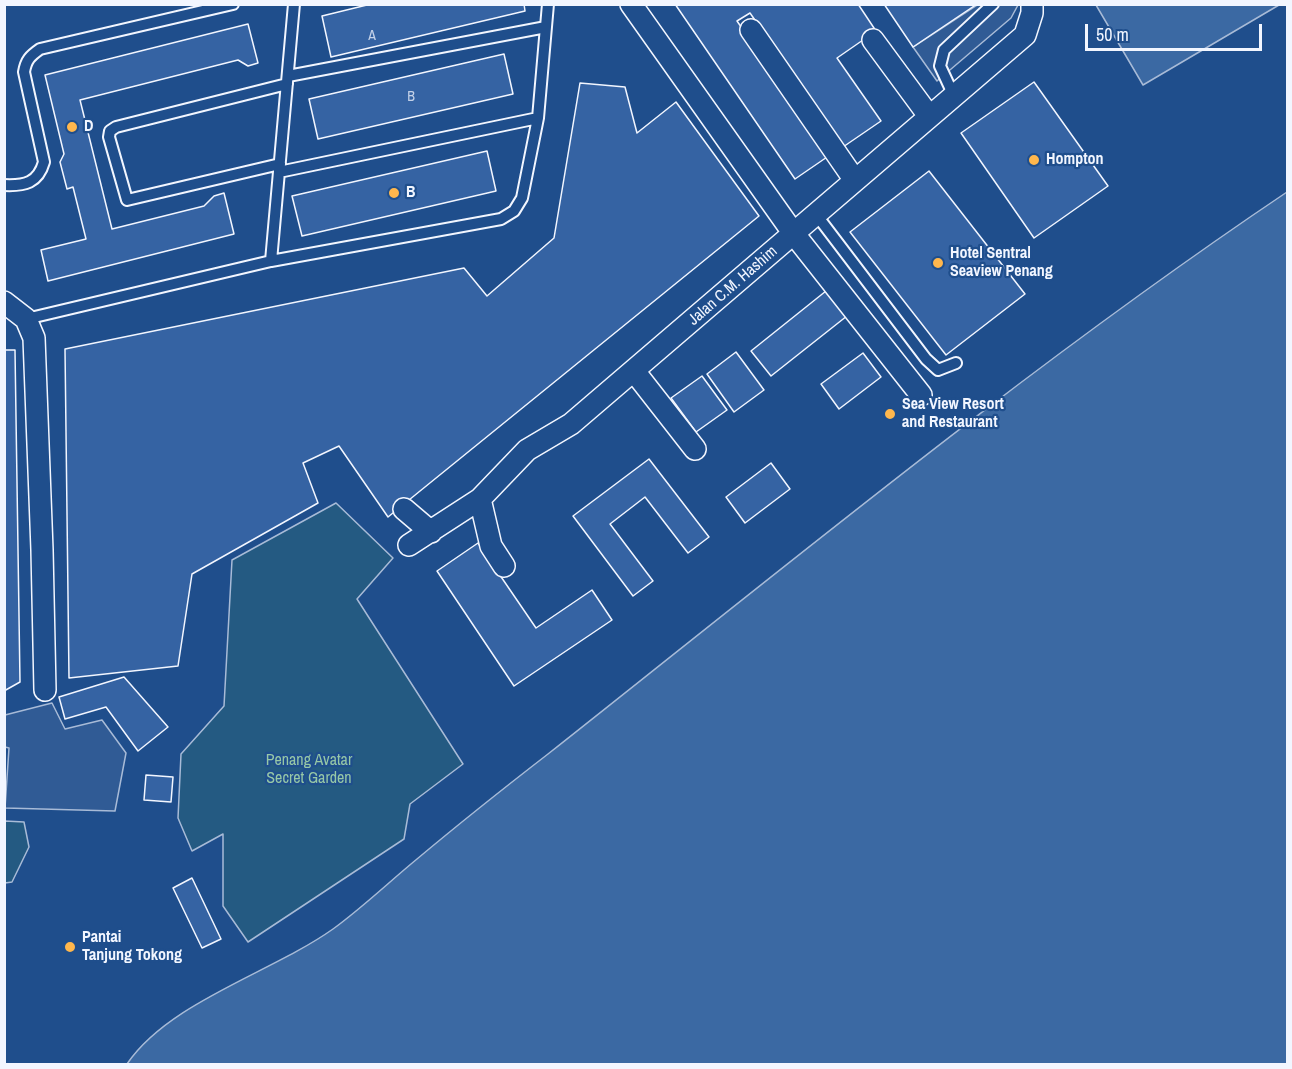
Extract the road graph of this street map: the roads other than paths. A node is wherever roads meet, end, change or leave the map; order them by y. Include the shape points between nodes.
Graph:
1 (232, 4) edge
2 (294, 4) edge
3 (548, 4) edge
4 (631, 4) edge
5 (993, 4) edge
6 (1032, 4) edge
7 (546, 27) junction
8 (751, 30) dead end
9 (873, 40) dead end
10 (287, 80) junction
11 (954, 96) junction
12 (929, 116) junction
13 (538, 118) junction
14 (279, 168) junction
15 (854, 179) junction
16 (4, 185) edge
17 (815, 213) junction
18 (794, 234) junction
19 (271, 261) junction
20 (4, 302) edge
21 (26, 319) junction
22 (956, 363) dead end
23 (633, 371) junction
24 (921, 395) dead end
25 (694, 449) dead end
26 (480, 500) junction
27 (404, 509) dead end
28 (431, 532) junction
29 (409, 545) dead end
30 (504, 566) dead end
31 (45, 690) dead end

1 - 16 lane via 40,49 31,55 24,72 44,162 40,174 31,182
2 - 10 lane
3 - 7 lane
4 - 18 street
5 - 11 lane via 944,50 940,66
6 - 11 street, Jalan C.M. Hashim via 1024,35
7 - 10 lane
7 - 13 lane
8 - 15 street
9 - 12 street
10 - 14 lane
10 - 14 lane via 116,127 109,137 127,200
11 - 12 street, Jalan C.M. Hashim
12 - 15 street, Jalan C.M. Hashim
13 - 14 lane
13 - 19 lane via 522,198 514,211 501,219
14 - 19 lane
15 - 17 street, Jalan C.M. Hashim
17 - 18 street, Jalan C.M. Hashim
17 - 22 lane via 926,359 938,370
18 - 23 street, Jalan C.M. Hashim
18 - 24 street
19 - 21 lane
20 - 21 street
21 - 31 street via 34,338
23 - 25 street
23 - 26 street, Jalan C.M. Hashim via 571,424 527,450
26 - 28 street, Jalan C.M. Hashim
26 - 30 street via 491,546
27 - 28 street
28 - 29 street, Jalan C.M. Hashim

